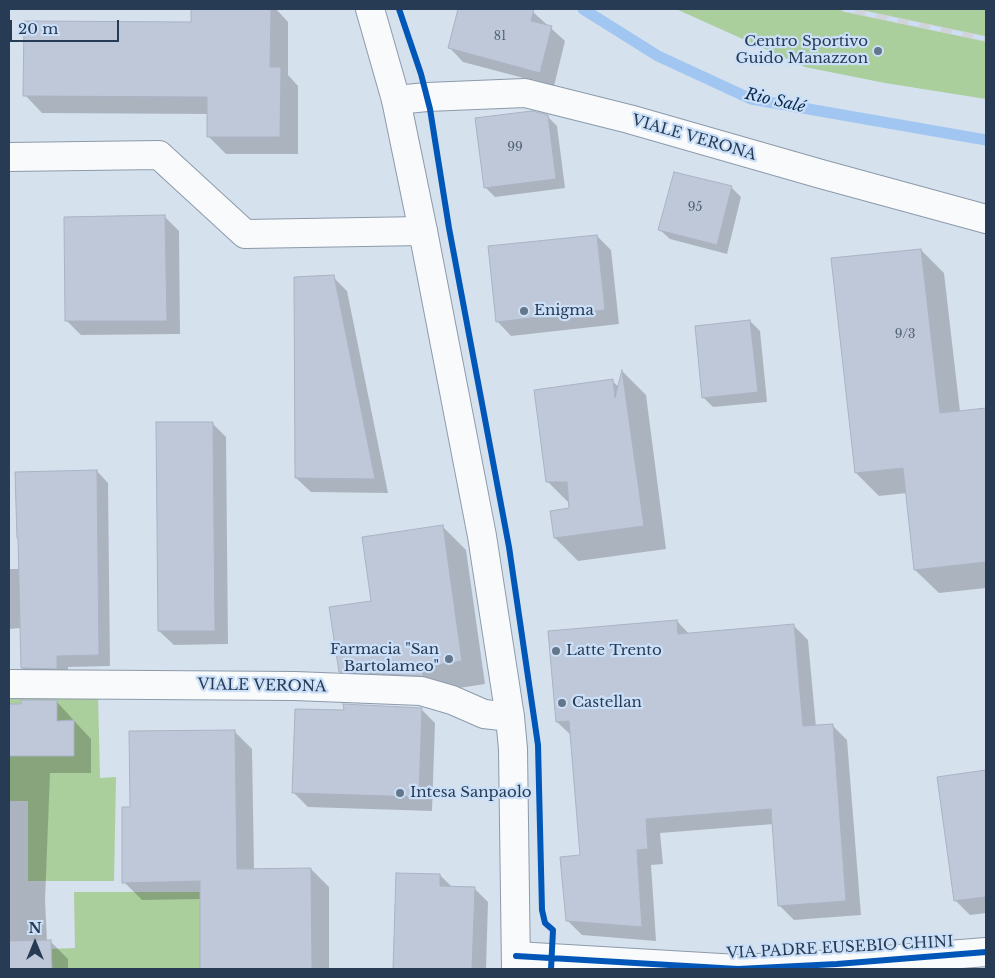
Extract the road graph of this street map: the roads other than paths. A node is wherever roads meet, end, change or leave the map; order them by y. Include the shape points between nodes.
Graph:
1 (370, 9) edge
2 (396, 100) junction
3 (9, 157) edge
4 (986, 219) edge
5 (423, 231) junction
6 (9, 684) edge
7 (510, 717) junction
8 (986, 952) edge
9 (516, 963) edge

1 - 2 main road
2 - 4 main road, VIALE VERONA via 525,93
2 - 5 main road
3 - 5 main road via 159,155 245,234
5 - 7 main road via 482,536
6 - 7 main road, VIALE VERONA via 295,686 421,691 484,714
7 - 9 main road
8 - 9 main road, VIA PADRE EUSEBIO CHINI via 738,968

